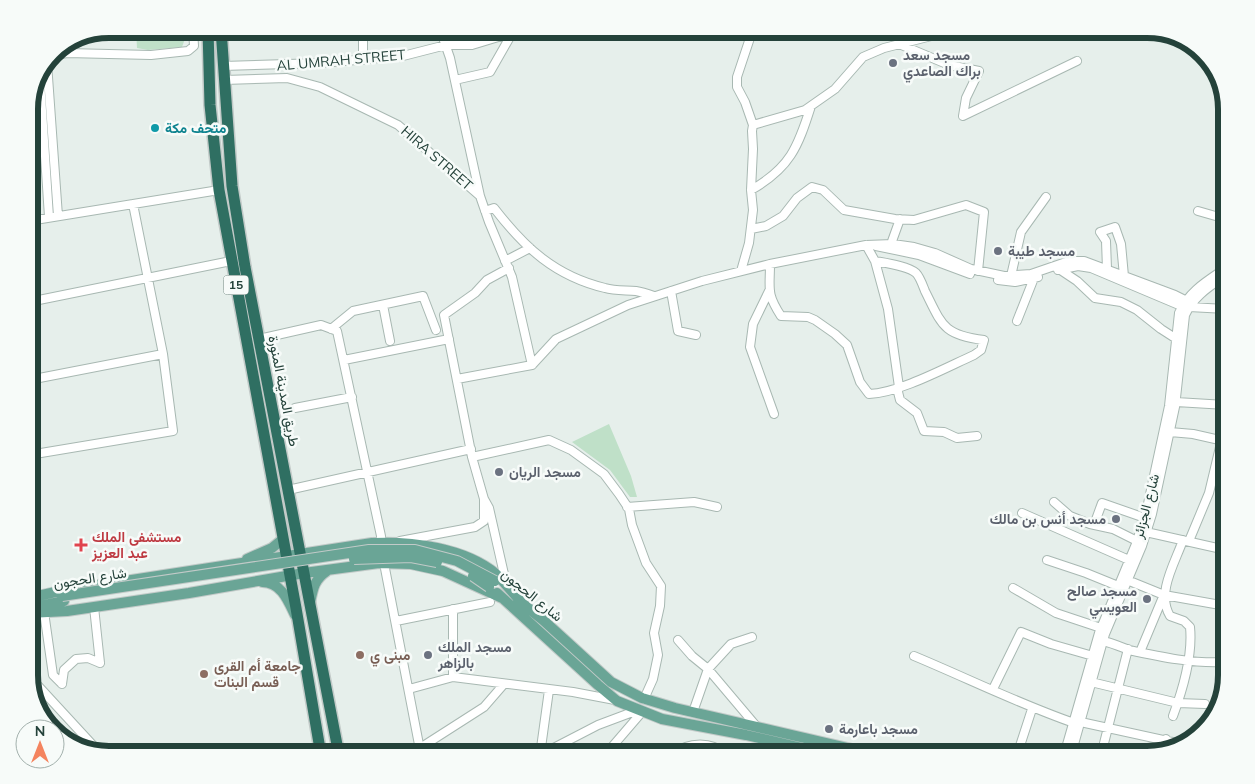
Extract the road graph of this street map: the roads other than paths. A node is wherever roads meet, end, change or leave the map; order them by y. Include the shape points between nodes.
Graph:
1 (195, 37) edge
2 (208, 37) edge
3 (222, 37) edge
4 (363, 37) edge
5 (443, 37) edge
6 (498, 37) edge
7 (510, 37) edge
8 (750, 37) edge
9 (927, 37) edge
10 (899, 44) junction
11 (446, 45) junction
12 (64, 53) edge
13 (363, 60) junction
14 (1077, 61) dead end
15 (223, 66) junction
16 (48, 72) edge
17 (224, 80) junction
18 (454, 80) junction
19 (40, 89) edge
20 (811, 106) junction
21 (753, 125) junction
22 (43, 136) junction
23 (38, 137) edge
24 (219, 190) junction
25 (751, 190) junction
26 (480, 196) junction
27 (1046, 197) dead end
28 (133, 204) junction
29 (485, 211) junction
30 (1198, 211) dead end
31 (58, 216) junction
32 (1217, 216) edge
33 (49, 217) junction
34 (38, 219) edge
35 (900, 219) junction
36 (751, 229) junction
37 (869, 244) junction
38 (891, 244) junction
39 (530, 248) junction
40 (232, 261) junction
41 (875, 261) junction
42 (507, 264) junction
43 (770, 264) junction
44 (1059, 269) junction
45 (1107, 269) junction
46 (741, 271) junction
47 (978, 271) junction
48 (1217, 274) edge
49 (1011, 276) junction
50 (1124, 276) junction
51 (148, 278) junction
52 (1034, 278) junction
53 (1217, 281) edge
54 (671, 291) junction
55 (769, 291) junction
56 (654, 296) junction
57 (38, 300) edge
58 (383, 305) junction
59 (1187, 305) junction
60 (1217, 308) edge
61 (1017, 321) dead end
62 (331, 329) junction
63 (436, 330) dead end
64 (696, 335) dead end
65 (1175, 338) junction
66 (259, 339) junction
67 (449, 339) junction
68 (390, 341) dead end
69 (163, 354) junction
70 (344, 360) junction
71 (532, 365) junction
72 (38, 378) edge
73 (457, 379) junction
74 (898, 388) junction
75 (352, 397) junction
76 (1176, 402) junction
77 (1218, 404) edge
78 (295, 408) dead end
79 (774, 414) dead end
80 (1170, 432) junction
81 (977, 436) dead end
82 (1218, 440) edge
83 (472, 453) junction
84 (38, 454) edge
85 (1218, 463) edge
86 (368, 473) junction
87 (288, 490) junction
88 (484, 499) junction
89 (1054, 502) dead end
90 (627, 507) junction
91 (717, 507) dead end
92 (1022, 513) dead end
93 (1144, 518) junction
94 (1094, 525) junction
95 (1146, 532) junction
96 (283, 539) junction
97 (1137, 541) junction
98 (1186, 541) junction
99 (380, 542) junction
100 (398, 542) junction
101 (1218, 548) edge
102 (301, 554) junction
103 (286, 557) junction
104 (1048, 560) dead end
105 (1129, 560) junction
106 (235, 564) junction
107 (384, 564) junction
108 (330, 569) junction
109 (304, 573) junction
110 (290, 575) junction
111 (1127, 580) junction
112 (246, 583) junction
113 (492, 584) junction
114 (506, 586) junction
115 (1118, 586) junction
116 (1013, 588) dead end
117 (1164, 595) junction
118 (38, 597) edge
119 (502, 598) junction
120 (38, 599) edge
121 (63, 599) junction
122 (490, 602) dead end
123 (522, 603) junction
124 (1218, 605) edge
125 (38, 606) edge
126 (94, 607) junction
127 (309, 609) junction
128 (453, 609) junction
129 (38, 612) edge
130 (44, 612) junction
131 (396, 620) junction
132 (299, 624) junction
133 (1101, 628) junction
134 (752, 636) dead end
135 (678, 640) dead end
136 (1103, 641) junction
137 (1128, 649) junction
138 (1140, 652) junction
139 (914, 656) dead end
140 (1092, 656) junction
141 (1188, 660) junction
142 (1218, 663) edge
143 (708, 669) junction
144 (453, 677) junction
145 (1091, 682) junction
146 (504, 684) junction
147 (39, 687) edge
148 (1118, 688) junction
149 (409, 689) junction
150 (549, 690) junction
151 (993, 690) junction
152 (644, 699) junction
153 (618, 701) junction
154 (1178, 703) junction
155 (1205, 704) dead end
156 (1032, 708) junction
157 (640, 711) junction
158 (693, 712) junction
159 (1173, 716) dead end
160 (1076, 721) junction
161 (757, 727) junction
162 (1108, 728) junction
163 (1166, 739) junction
164 (1174, 741) edge
165 (92, 744) edge
166 (1164, 744) edge
167 (319, 746) edge
168 (337, 746) edge
169 (420, 746) edge
170 (429, 746) edge
171 (541, 746) edge
172 (557, 746) edge
173 (612, 746) edge
174 (692, 746) edge
175 (709, 746) edge
176 (791, 746) edge
177 (839, 746) edge
178 (1020, 746) edge
179 (1067, 746) edge
180 (1072, 746) edge
181 (1103, 746) edge

1 - 12 street via 194,46 188,51 152,55
2 - 24 highway, طريق المدينة المنورة / 15 via 210,105
3 - 15 highway, طريق المدينة المنورة / 15
4 - 13 street
5 - 11 street
6 - 11 street, AL UMRAH STREET via 472,45
7 - 18 street via 490,72
8 - 21 street via 737,77 737,87
9 - 10 street
10 - 14 street via 949,65 979,71 966,98 963,116
10 - 20 street via 863,57 835,90
11 - 13 street, AL UMRAH STREET via 403,56
11 - 18 street
13 - 15 street, AL UMRAH STREET
15 - 17 highway, طريق المدينة المنورة / 15
16 - 31 street
17 - 26 street, HIRA STREET via 287,78 320,88 398,125
17 - 66 highway, طريق المدينة المنورة / 15 via 232,186
18 - 26 street
19 - 22 street
20 - 21 street
20 - 25 street via 791,157 782,168
21 - 25 street
22 - 23 street
22 - 33 street
24 - 28 street
24 - 40 highway, طريق المدينة المنورة / 15
25 - 36 street
26 - 29 street, HIRA STREET
27 - 49 street via 1021,232
28 - 31 street
28 - 51 street
29 - 39 street via 494,208
29 - 42 street, HIRA STREET
30 - 32 street
31 - 33 street
33 - 34 street
35 - 36 street via 844,210 823,190 812,186 783,216 766,226
35 - 38 street
35 - 47 street via 914,220 966,205 984,212
36 - 46 street
37 - 38 street
37 - 41 street
37 - 43 street
37 - 52 street via 919,255 990,279 1015,282
38 - 47 street via 924,250
39 - 42 street
39 - 56 street via 560,271 583,281 606,289
40 - 51 street
40 - 96 highway, طريق المدينة المنورة / 15
41 - 74 street via 888,309
41 - 74 street via 898,265 916,273 941,322 953,333 984,340 981,350 974,355
42 - 67 street via 444,315
42 - 71 street, HIRA STREET
43 - 46 street
43 - 55 street
44 - 52 street
44 - 59 street via 1091,268
44 - 65 street via 1095,298 1121,302 1137,310
45 - 49 street via 1074,260 1031,274
45 - 50 street
45 - 50 street via 1106,241 1100,232 1115,227 1121,244
46 - 54 street
47 - 49 street
48 - 59 street via 1201,285
50 - 59 street
51 - 57 street
51 - 69 street
52 - 61 street
53 - 59 street
54 - 56 street
54 - 64 street via 678,331
55 - 74 street via 781,316 815,320 847,345 860,382 869,394
55 - 79 street via 754,324 750,347
56 - 71 street via 556,339
58 - 62 street via 353,311
58 - 63 street via 423,296
58 - 68 street
59 - 60 street
59 - 65 street, شارع الجزائر via 1177,320
59 - 76 street, شارع الجزائر
62 - 66 street via 321,325
62 - 70 street via 337,331
65 - 93 street, شارع الجزائر via 1170,399
66 - 87 highway, طريق المدينة المنورة / 15
67 - 70 street
67 - 73 street
69 - 72 street
69 - 84 street via 173,431
70 - 75 street
71 - 73 street
73 - 83 street
74 - 81 street via 900,400 917,413 924,430 944,432 957,438
75 - 78 street
75 - 86 street
76 - 77 street
76 - 80 street, شارع الجزائر
80 - 82 street
80 - 95 street, شارع الجزائر
83 - 86 street
83 - 88 street
83 - 90 street via 550,440 604,474
85 - 98 street via 1209,493
86 - 87 street
86 - 99 street
87 - 102 highway, طريق المدينة المنورة / 15
88 - 100 street via 484,521 475,527
88 - 114 street via 489,508
89 - 94 street via 1070,516
90 - 91 street via 694,502
90 - 152 street via 646,563 661,586 654,633 658,655 653,679
92 - 105 street
93 - 94 street via 1102,503
93 - 97 street, شارع الجزائر
94 - 97 street
95 - 98 street
95 - 111 street, شارع الجزائر
96 - 103 highway, طريق المدينة المنورة / 15
96 - 106 main road via 272,548
97 - 105 street, شارع الجزائر
98 - 101 street
98 - 117 street
99 - 100 main road
99 - 102 main road
99 - 107 street
100 - 114 main road via 438,548 480,563
102 - 103 main road
102 - 109 highway, طريق المدينة المنورة / 15
103 - 106 main road
103 - 110 highway, طريق المدينة المنورة / 15
104 - 115 street
105 - 115 street, شارع الجزائر
106 - 118 main road
107 - 108 main road
107 - 119 main road via 411,564 442,571
107 - 131 street
108 - 109 main road
108 - 127 main road via 318,577
109 - 110 main road
109 - 127 highway, طريق المدينة المنورة / 15
110 - 112 main road
110 - 132 highway, طريق المدينة المنورة / 15
111 - 117 street
111 - 136 street, شارع الجزائر
112 - 126 main road
112 - 132 main road via 270,582 282,590
113 - 119 main road, شارع الحجون
113 - 121 main road, شارع الحجون, bridge via 457,561 415,550 368,550
113 - 123 main road, شارع الحجون
114 - 123 main road
115 - 133 street, شارع الجزائر
116 - 133 street via 1056,613
117 - 124 street
117 - 138 street
117 - 141 street via 1165,608 1170,616 1190,626 1192,640
119 - 153 main road, شارع الحجون
120 - 121 main road, شارع الحجون
121 - 125 main road, شارع الحجون
122 - 128 street
123 - 152 main road, شارع الحجون via 612,682
126 - 130 main road
126 - 130 street via 100,663 88,658 76,660 64,670 62,684 53,675
127 - 168 highway, طريق المدينة المنورة / 15
128 - 131 street
128 - 144 street
129 - 130 main road
131 - 149 street
132 - 167 highway, طريق المدينة المنورة / 15
133 - 140 street, شارع الجزائر
134 - 143 street via 731,644
135 - 143 street
136 - 137 street
136 - 145 street, شارع الجزائر
137 - 138 street
137 - 148 street
138 - 141 street
139 - 151 street
140 - 151 street via 1021,632
140 - 160 street, شارع الجزائر
141 - 142 street
141 - 154 street
143 - 158 street
143 - 161 street
144 - 146 street
144 - 149 street
145 - 148 street
145 - 160 street, شارع الجزائر
146 - 150 street
146 - 170 street via 484,707
147 - 165 street
148 - 154 street
148 - 162 street
149 - 169 street
150 - 153 street
150 - 171 street
151 - 156 street
152 - 158 main road, شارع الحجون
153 - 157 main road, شارع الحجون
154 - 155 street
154 - 159 street
156 - 160 street
156 - 178 street
157 - 172 street via 598,725
157 - 173 street
157 - 176 main road, شارع الحجون via 662,719
158 - 161 main road, شارع الحجون
160 - 162 street
160 - 179 street, شارع الجزائر
160 - 180 street, شارع الجزائر
161 - 177 main road, شارع الحجون
162 - 163 street
162 - 181 street
163 - 164 street
163 - 166 street
174 - 175 street via 702,743

